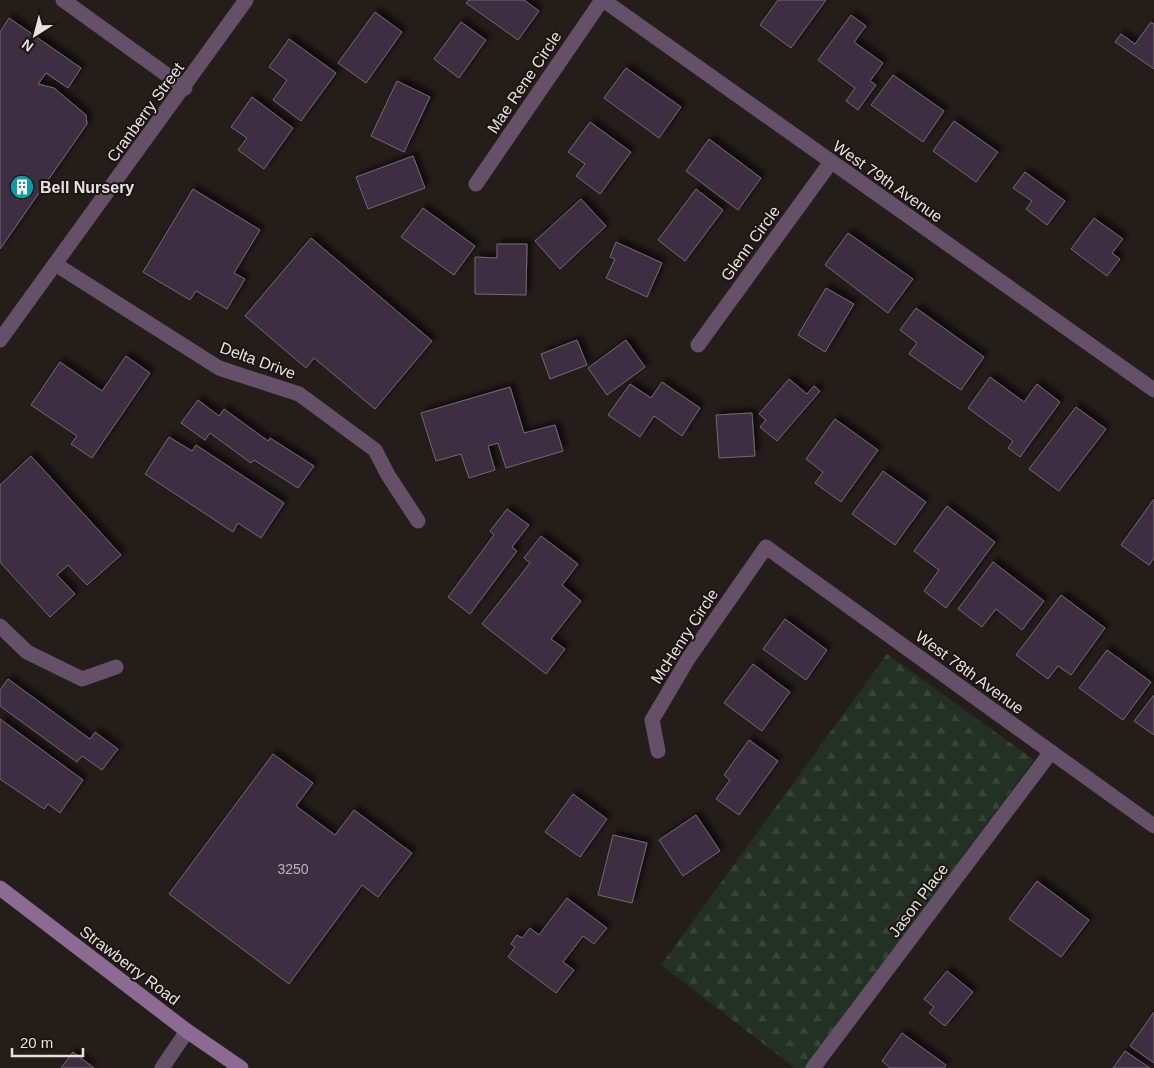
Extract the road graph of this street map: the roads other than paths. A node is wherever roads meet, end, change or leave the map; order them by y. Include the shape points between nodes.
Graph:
1 (63, 0) edge
2 (246, 0) edge
3 (602, 0) edge
4 (184, 88) junction
5 (831, 162) junction
6 (476, 184) dead end
7 (55, 264) junction
8 (0, 340) edge
9 (698, 345) dead end
10 (1154, 390) edge
11 (418, 520) dead end
12 (766, 546) joint
13 (0, 626) edge
14 (116, 667) dead end
15 (658, 751) dead end
16 (1051, 752) junction
17 (1154, 826) edge
18 (0, 888) edge
19 (187, 1031) junction
20 (162, 1068) edge
21 (241, 1068) edge
22 (813, 1068) edge

1 - 4 street
2 - 4 street, Cranberry Street
3 - 5 street, West 79th Avenue
3 - 6 street, Mae Rene Circle
4 - 7 street, Cranberry Street
5 - 9 street, Glenn Circle
5 - 10 street, West 79th Avenue
7 - 8 street, Cranberry Street
7 - 11 street, Delta Drive via 219,368 299,394 375,450
12 - 15 street, McHenry Circle via 688,659 652,720
12 - 16 street, West 78th Avenue
13 - 14 street via 27,652 82,679
16 - 17 street, West 78th Avenue
16 - 22 street, Jason Place
18 - 19 street, Strawberry Road
19 - 20 street
19 - 21 street, Strawberry Road

